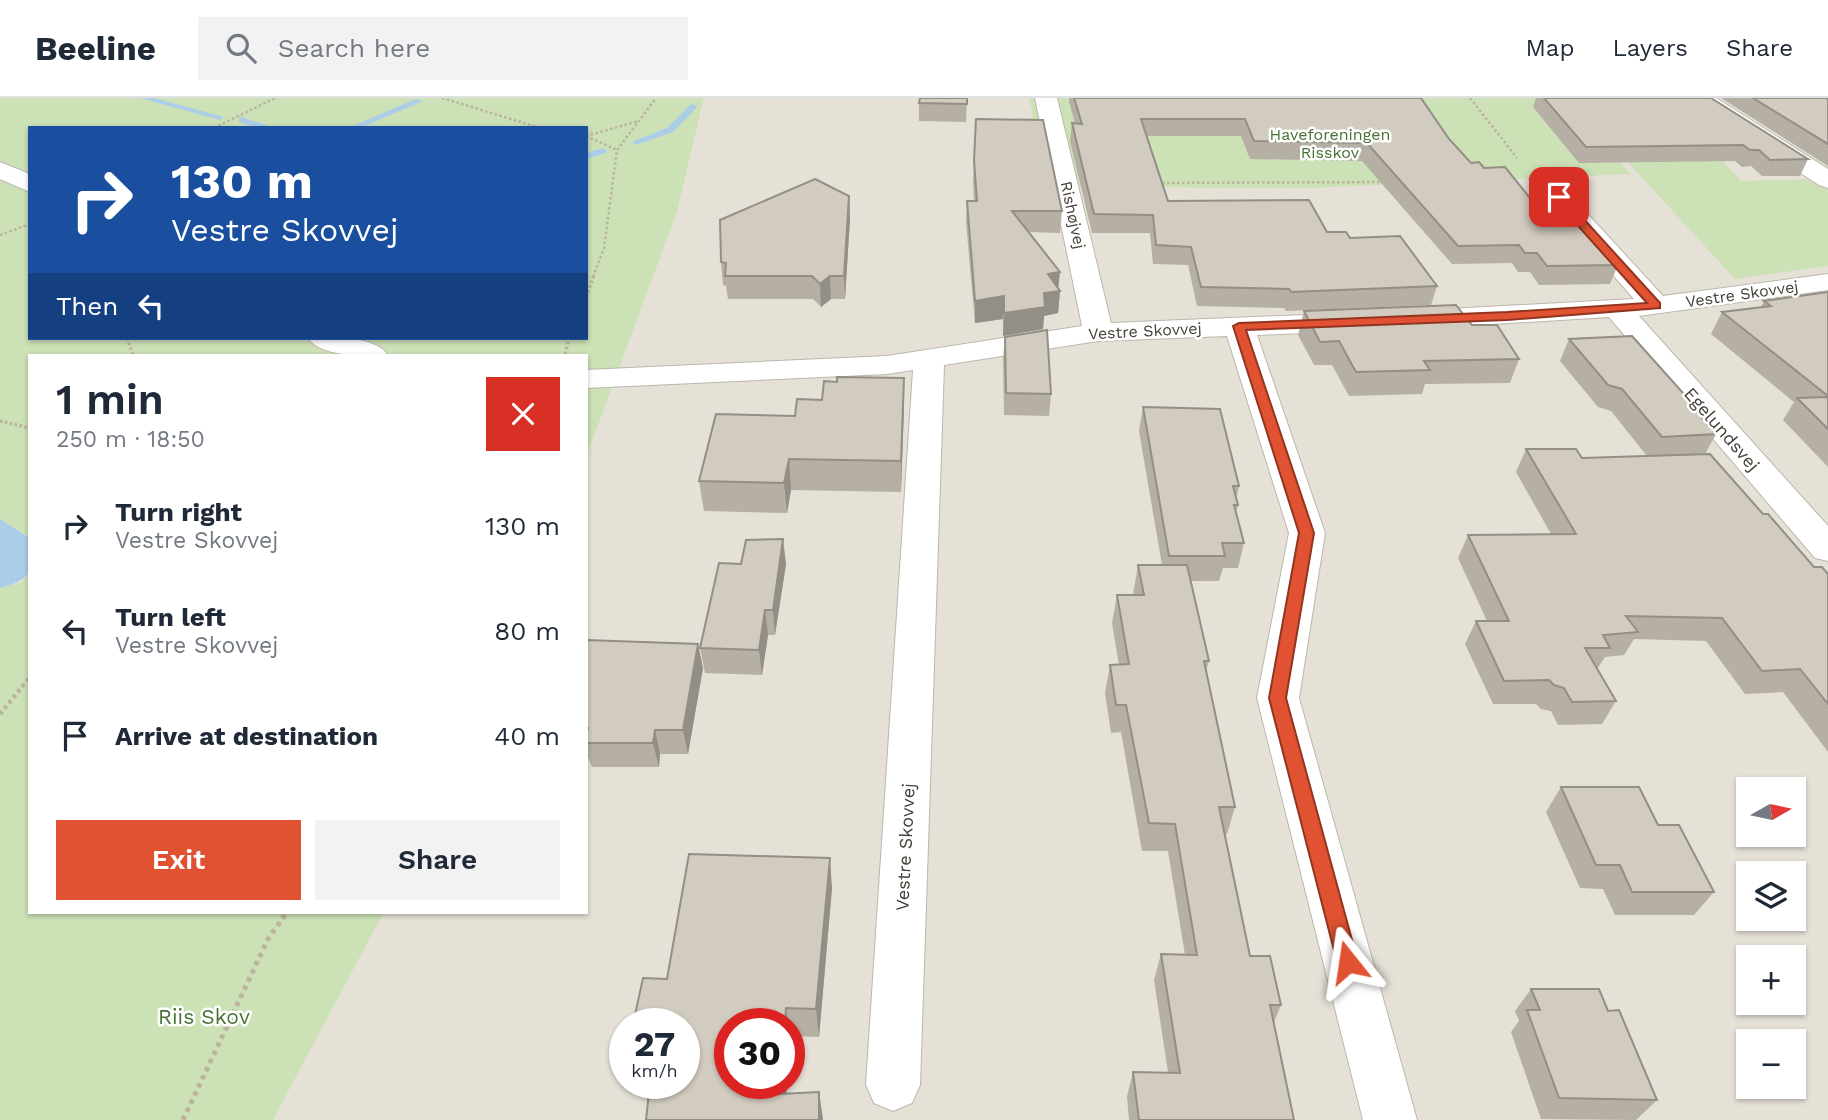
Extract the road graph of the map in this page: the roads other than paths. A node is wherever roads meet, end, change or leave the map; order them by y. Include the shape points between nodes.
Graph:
1 (1046, 98) edge
2 (1700, 98) edge
3 (0, 169) edge
4 (1542, 179) road end
5 (28, 183) edge
6 (1827, 183) edge
7 (1828, 282) edge
8 (1656, 306) junction
9 (1617, 309) junction
10 (1239, 326) junction
11 (1098, 331) junction
12 (329, 340) edge
13 (370, 354) edge
14 (929, 357) junction
15 (588, 379) edge
16 (1828, 549) edge
17 (893, 1085) dead end
18 (1390, 1120) edge

1 - 11 street, Rishøjvej
2 - 6 street
3 - 5 street
4 - 8 street
7 - 8 street, Vestre Skovvej
8 - 9 street, Vestre Skovvej
9 - 10 street, Vestre Skovvej
9 - 16 street, Egelundsvej
10 - 11 street, Vestre Skovvej
10 - 18 street via 1307,533 1278,698
11 - 14 street, Vestre Skovvej
12 - 13 street
14 - 15 street, Vestre Skovvej via 835,369
14 - 17 street, Vestre Skovvej

